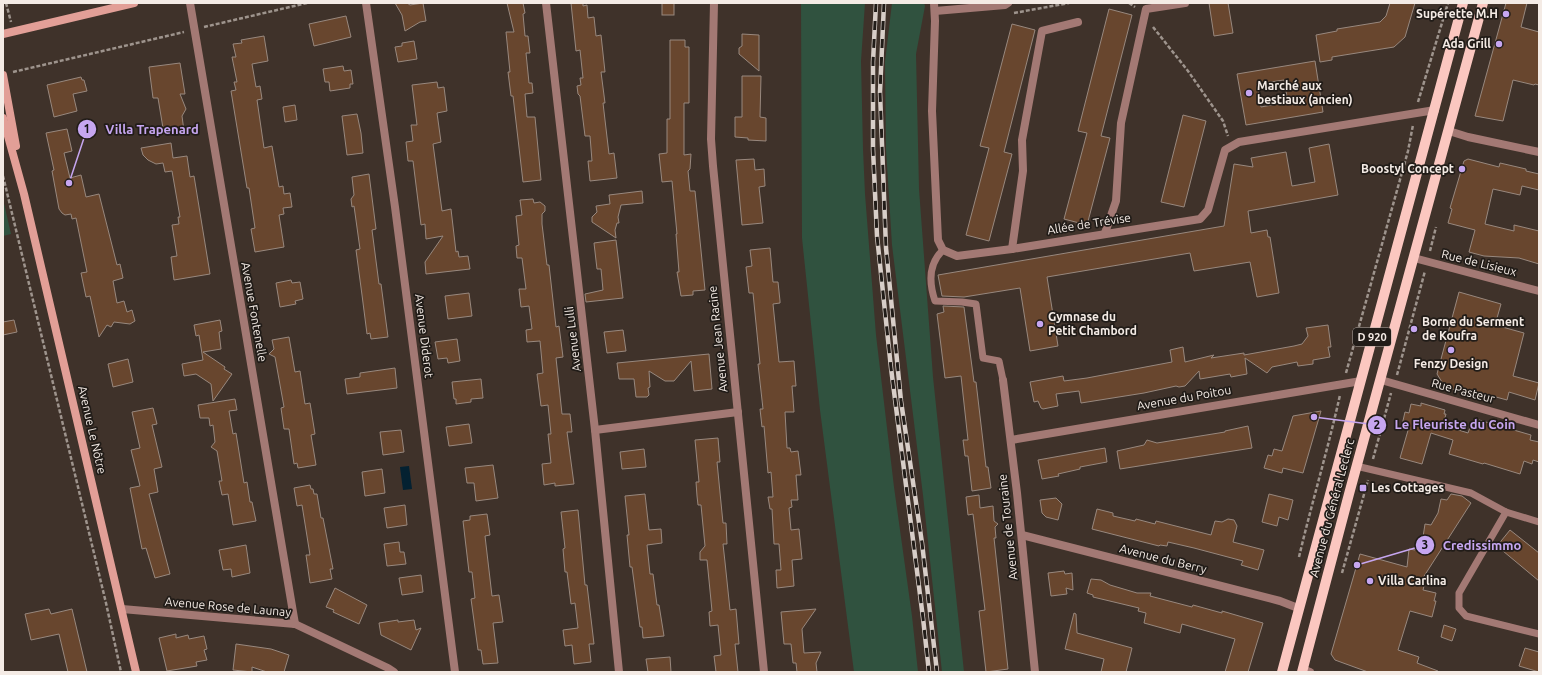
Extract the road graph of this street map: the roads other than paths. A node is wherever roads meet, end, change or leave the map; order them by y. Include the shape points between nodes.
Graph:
1 (134, 3) edge
2 (190, 3) edge
3 (366, 3) edge
4 (546, 3) edge
5 (714, 3) edge
6 (1008, 3) edge
7 (1185, 3) edge
8 (1463, 3) edge
9 (1483, 3) edge
10 (935, 7) edge
11 (1078, 22) dead end
12 (3, 34) edge
13 (7, 74) edge
14 (1435, 110) junction
15 (3, 118) edge
16 (1449, 131) junction
17 (1539, 152) edge
18 (24, 194) junction
19 (1105, 233) junction
20 (1012, 249) junction
21 (943, 250) junction
22 (1414, 258) junction
23 (1539, 290) edge
24 (1003, 380) joint
25 (1361, 380) junction
26 (1380, 380) junction
27 (738, 412) junction
28 (1539, 425) edge
29 (595, 430) junction
30 (1011, 440) junction
31 (1356, 466) junction
32 (1506, 512) junction
33 (1539, 522) edge
34 (1022, 535) junction
35 (1298, 608) junction
36 (122, 609) junction
37 (295, 624) junction
38 (1539, 634) edge
39 (1305, 671) edge
40 (136, 672) edge
41 (394, 672) edge
42 (455, 672) edge
43 (619, 672) edge
44 (764, 672) edge
45 (1035, 672) edge
46 (1282, 672) edge

1 - 12 main road
2 - 37 street, Avenue Fontenelle
3 - 42 street, Avenue Diderot
4 - 29 street, Avenue Lulli
5 - 27 street, Avenue Jean Racine via 712,139
6 - 10 street
7 - 19 street via 1146,8 1121,123 1116,201
8 - 14 main road, Avenue du Général Leclerc / D 920
9 - 16 main road, Avenue du Général Leclerc / D 920
10 - 21 street via 932,111 938,240
11 - 20 street via 1042,31 1022,140 1023,170
13 - 18 main road, Avenue Le Nôtre
14 - 19 street, Allée de Trévise via 1239,142 1224,150 1208,210 1200,218
14 - 25 main road, Avenue du Général Leclerc / D 920
15 - 18 main road, Avenue Le Nôtre
16 - 17 street
16 - 22 main road, Avenue du Général Leclerc / D 920
18 - 36 main road, Avenue Le Nôtre
19 - 20 street, Allée de Trévise
20 - 21 street, Allée de Trévise via 958,256
21 - 24 lane via 936,256 930,271 935,301 976,304 983,358 999,361
22 - 23 street, Rue de Lisieux
22 - 26 main road, Avenue du Général Leclerc / D 920
24 - 30 street, Avenue de Touraine
25 - 30 street, Avenue du Poitou
25 - 35 main road, Avenue du Général Leclerc / D 920
26 - 28 street, Rue Pasteur
26 - 31 main road, Avenue du Général Leclerc / D 920
27 - 29 street
27 - 44 street, Avenue Jean Racine
29 - 43 street, Avenue Lulli
30 - 34 street, Avenue de Touraine
31 - 32 lane via 1471,493
31 - 39 main road, Avenue du Général Leclerc / D 920
32 - 33 lane
32 - 38 lane via 1459,593 1459,608 1466,616
34 - 35 street, Avenue du Berry via 1280,601
34 - 45 street, Avenue de Touraine
35 - 46 main road, Avenue du Général Leclerc / D 920
36 - 37 street, Avenue Rose de Launay
36 - 40 main road, Avenue Le Nôtre
37 - 41 street, Avenue Rose de Launay

